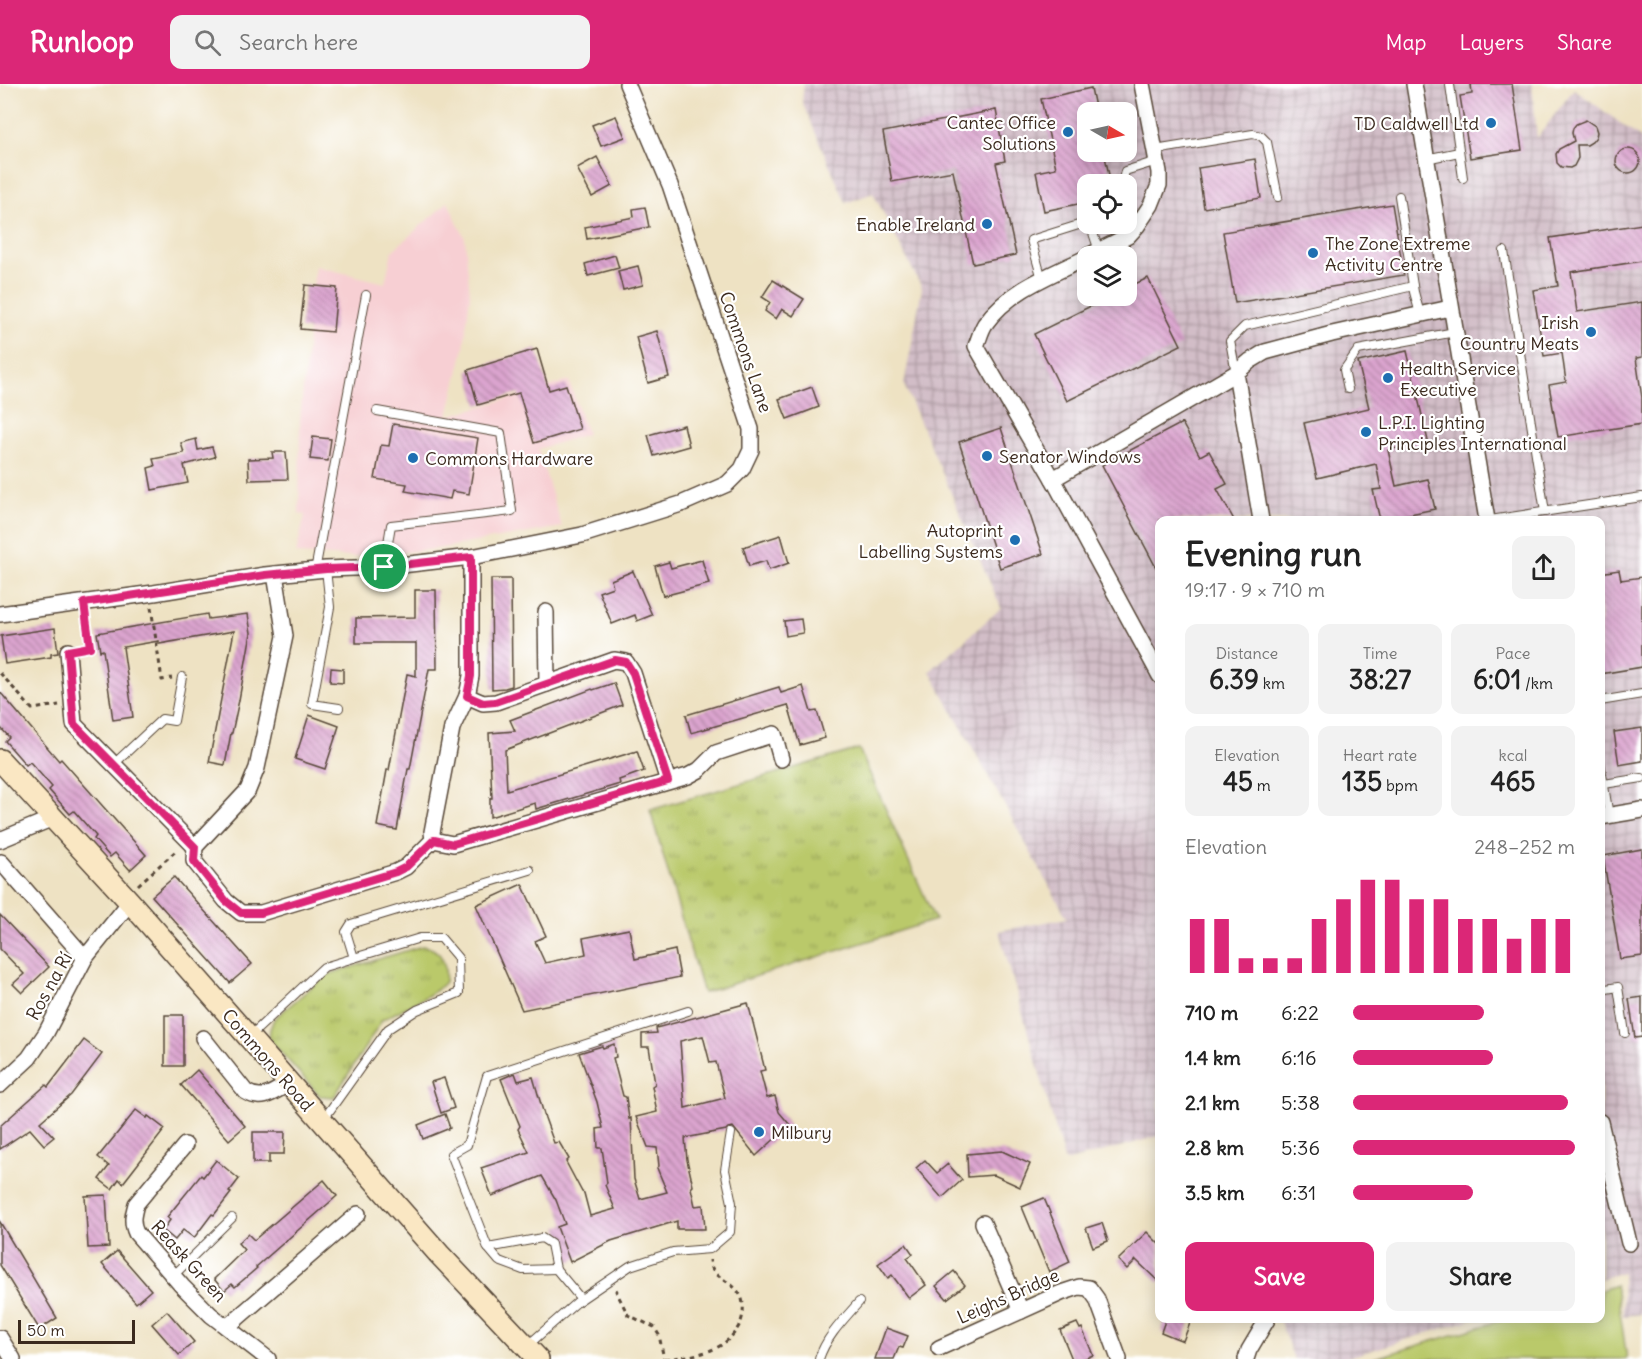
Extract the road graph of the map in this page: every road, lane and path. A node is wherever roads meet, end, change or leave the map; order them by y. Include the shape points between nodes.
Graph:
1 (627, 84) edge
2 (1142, 84) edge
3 (1414, 84) edge
4 (1450, 85) edge
5 (1459, 152) junction
6 (1156, 156) junction
7 (1426, 159) junction
8 (1124, 174) edge
9 (1463, 178) dead end
10 (1399, 196) dead end
11 (1278, 197) dead end
12 (1077, 227) edge
13 (1109, 246) edge
14 (1504, 251) dead end
15 (1077, 262) edge
16 (1042, 279) junction
17 (1413, 286) junction
18 (366, 296) dead end
19 (1450, 308) junction
20 (1420, 314) junction
21 (1455, 332) junction
22 (1236, 373) junction
23 (1348, 389) dead end
24 (377, 411) dead end
25 (1053, 479) junction
26 (1642, 497) edge
27 (1545, 512) junction
28 (1260, 516) edge
29 (1487, 516) edge
30 (1516, 516) edge
31 (471, 557) junction
32 (384, 567) junction
33 (320, 570) junction
34 (275, 574) junction
35 (149, 594) junction
36 (84, 603) junction
37 (546, 612) dead end
38 (0, 614) edge
39 (68, 651) joint
40 (1155, 667) edge
41 (0, 673) edge
42 (182, 677) joint
43 (547, 684) junction
44 (1642, 694) edge
45 (467, 696) junction
46 (1605, 700) edge
47 (73, 703) junction
48 (339, 708) dead end
49 (781, 759) dead end
50 (0, 760) edge
51 (114, 764) junction
52 (1642, 778) edge
53 (668, 781) junction
54 (1605, 784) edge
55 (1642, 810) edge
56 (1605, 817) edge
57 (52, 818) junction
58 (0, 840) edge
59 (434, 840) junction
60 (192, 844) junction
61 (1, 862) edge
62 (530, 870) dead end
63 (127, 900) junction
64 (85, 958) junction
65 (354, 958) junction
66 (1605, 989) edge
67 (688, 1011) dead end
68 (1625, 1033) dead end
69 (203, 1038) dead end
70 (249, 1038) junction
71 (289, 1083) junction
72 (0, 1085) edge
73 (322, 1121) junction
74 (731, 1133) dead end
75 (1605, 1143) edge
76 (185, 1145) dead end
77 (358, 1214) dead end
78 (232, 1218) dead end
79 (983, 1223) dead end
80 (1629, 1243) dead end
81 (488, 1248) junction
82 (710, 1260) dead end
83 (556, 1269) junction
84 (173, 1276) junction
85 (616, 1291) dead end
86 (581, 1299) junction
87 (859, 1302) dead end
88 (1021, 1311) junction
89 (1265, 1323) edge
90 (227, 1328) junction
91 (0, 1338) edge
92 (939, 1348) dead end
93 (532, 1353) edge
94 (13, 1359) edge
95 (268, 1359) edge
96 (664, 1359) edge
97 (819, 1359) edge
98 (1119, 1359) edge
99 (1246, 1359) edge

1 - 31 street, Commons Lane via 670,185 751,429 752,450 742,470 727,484 681,504 582,535
2 - 6 street
3 - 7 street
4 - 5 lane
5 - 7 lane
5 - 9 lane
6 - 8 lane
6 - 11 lane via 1253,134 1262,136 1268,142
6 - 13 street via 1159,185 1151,205 1128,236
7 - 19 street
10 - 17 lane
12 - 16 lane via 1031,240
14 - 27 lane
15 - 16 street
16 - 25 street via 1008,299 985,325 976,346
17 - 20 lane
17 - 22 lane via 1245,326 1230,341
18 - 33 lane
19 - 20 street
19 - 21 street
20 - 22 street via 1265,352
21 - 23 lane via 1358,350 1344,370
21 - 29 street
22 - 25 street
22 - 28 street
24 - 32 lane via 501,433 512,511 391,525
25 - 40 street
26 - 27 lane
27 - 30 lane
31 - 32 street, Commons Lane
31 - 45 street via 471,676
32 - 33 street, Commons Lane
33 - 34 street, Commons Lane
33 - 48 lane via 330,607 312,704
34 - 35 street, Commons Lane
34 - 60 street via 285,636 256,768 248,790
35 - 36 street, Commons Lane
35 - 42 path via 162,680
36 - 38 street, Commons Lane
36 - 39 path via 90,647
37 - 43 street
39 - 47 street
41 - 47 path via 33,709
42 - 51 lane via 174,721 162,719
43 - 45 street via 495,702 483,703
43 - 53 street via 615,660 626,662
44 - 46 lane
45 - 59 street via 452,728 432,832
47 - 51 street via 74,724
49 - 53 street via 774,734 716,753 699,770
50 - 57 street, Commons Road
51 - 60 street
52 - 54 lane
53 - 59 street via 453,844
55 - 56 street
57 - 58 street
57 - 63 street, Commons Road
59 - 60 street via 396,872 261,913 241,913 226,901 194,861
60 - 63 path
61 - 64 street
62 - 65 lane via 351,924 346,932
63 - 64 street, Ros na Rí
63 - 70 street, Commons Road
64 - 72 street, Ros na Rí via 46,1033 29,1058
65 - 70 lane via 324,967
65 - 73 lane via 420,938 441,938 458,958 459,993 417,1010 388,1029
66 - 68 lane via 1618,987
67 - 81 lane via 487,1076 467,1145 451,1154
69 - 71 street via 254,1097
70 - 71 street, Commons Road
71 - 73 street, Commons Road
73 - 93 street, Commons Road
74 - 86 lane via 725,1170 732,1203 730,1232 710,1249 673,1252 630,1266
75 - 80 street
76 - 84 street, Reask Green via 136,1204 132,1225
77 - 90 street
78 - 84 lane
79 - 88 street
81 - 83 lane via 499,1261 523,1270
81 - 83 lane via 542,1238 551,1244
82 - 96 path via 710,1267 718,1276 740,1293 744,1316 723,1345 694,1355
83 - 86 lane
84 - 90 street, Reask Green
85 - 96 path via 628,1315 654,1327
86 - 93 lane
87 - 97 lane via 837,1328
88 - 92 street, Leighs Bridge
88 - 98 street, Leighs Bridge via 1079,1287 1089,1288 1097,1299
89 - 99 street
90 - 95 street, Reask Green
91 - 94 street

